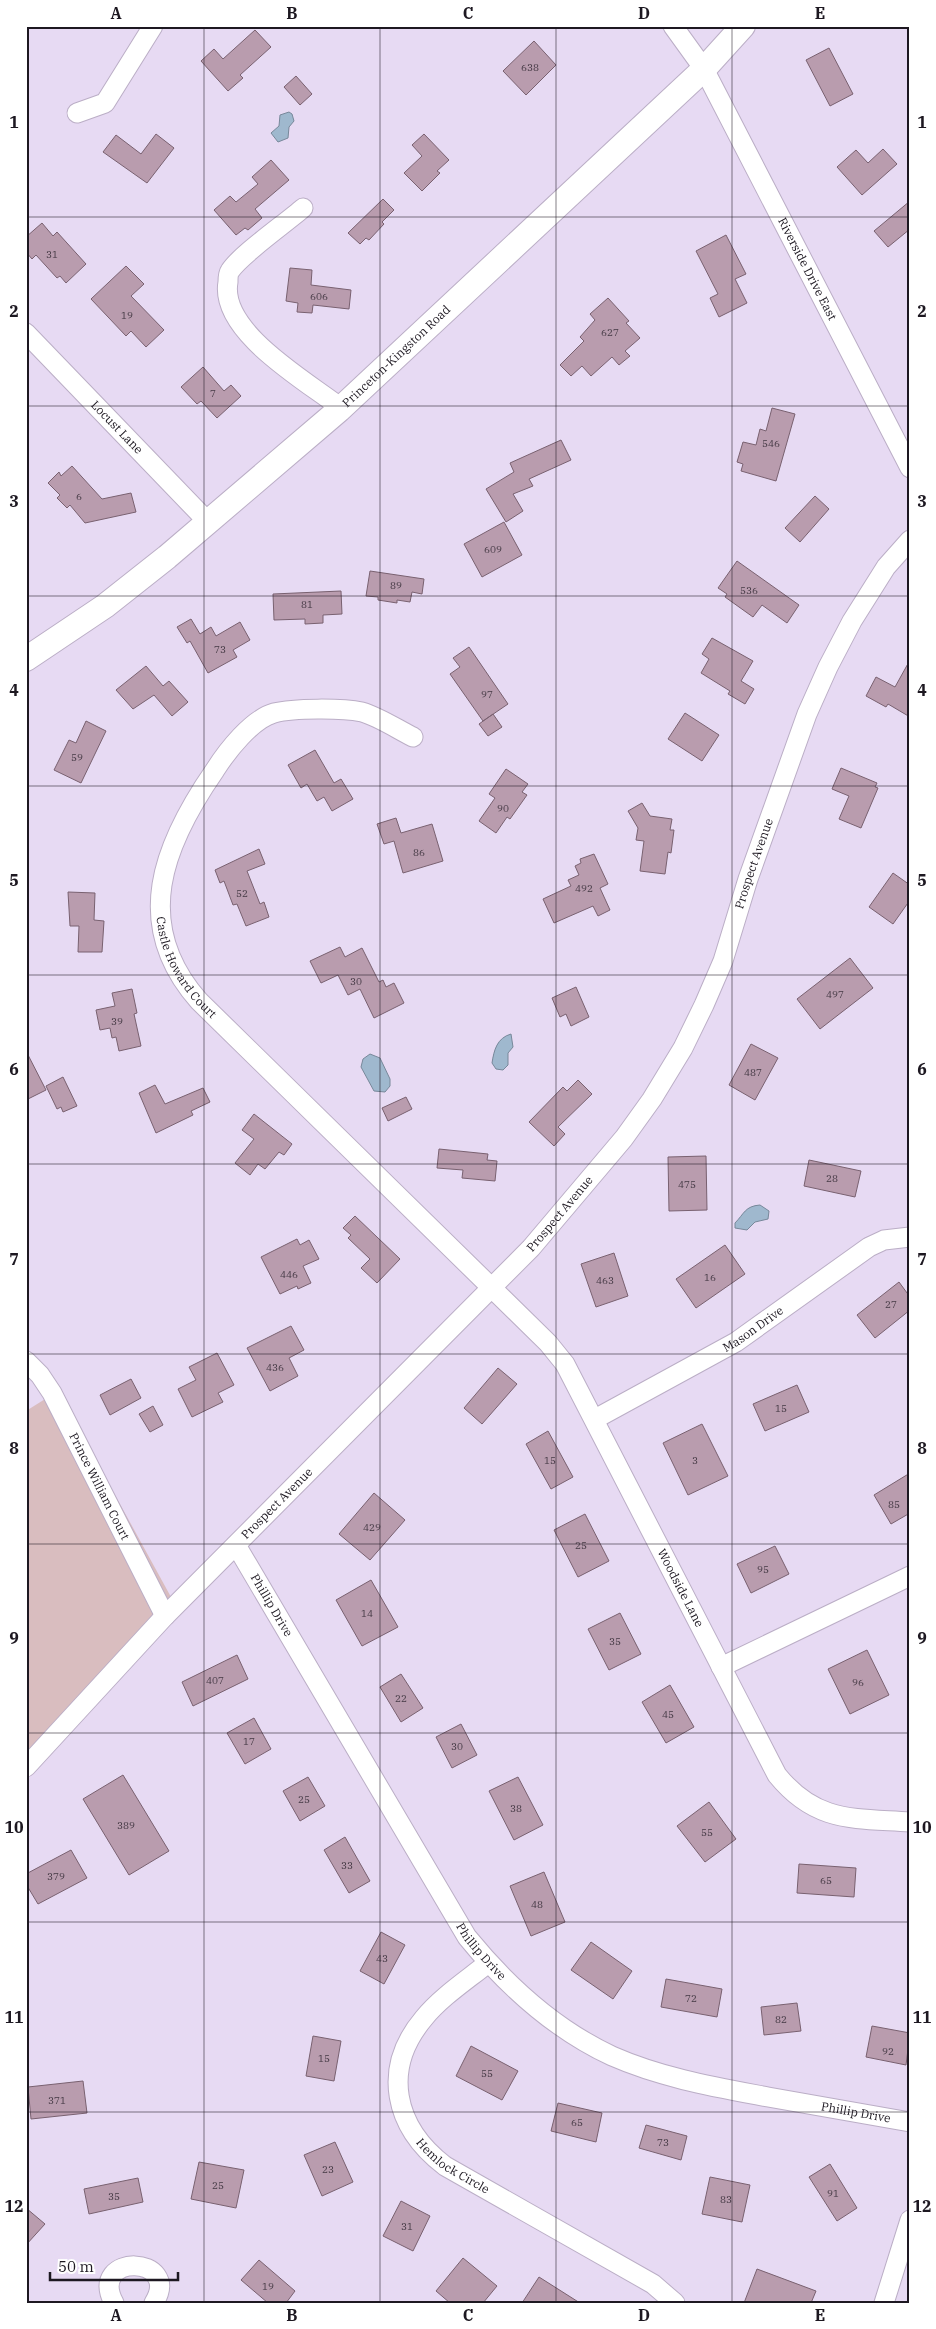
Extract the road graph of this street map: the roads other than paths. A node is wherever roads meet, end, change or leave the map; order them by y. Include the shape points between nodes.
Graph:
1 (153, 26) edge
2 (673, 26) edge
3 (743, 26) edge
4 (704, 69) junction
5 (78, 113) dead end
6 (303, 208) dead end
7 (26, 333) edge
8 (341, 408) junction
9 (910, 468) edge
10 (208, 522) junction
11 (910, 540) edge
12 (26, 659) edge
13 (413, 737) dead end
14 (910, 1237) edge
15 (491, 1289) junction
16 (26, 1361) edge
17 (595, 1420) junction
18 (236, 1545) junction
19 (910, 1576) edge
20 (164, 1616) junction
21 (721, 1667) junction
22 (26, 1766) edge
23 (910, 1822) edge
24 (488, 1963) junction
25 (910, 2122) edge
26 (910, 2220) edge
27 (114, 2303) edge
28 (154, 2303) edge
29 (675, 2303) edge
30 (884, 2303) edge

1 - 5 street via 105,103
2 - 4 street, Riverside Drive East
3 - 4 main road, Princeton-Kingston Road
4 - 8 main road, Princeton-Kingston Road
4 - 9 street, Riverside Drive East
6 - 8 street via 230,272 226,290 230,307 265,351
7 - 10 street, Locust Lane
8 - 10 main road, Princeton-Kingston Road
10 - 12 main road, Princeton-Kingston Road via 105,606
11 - 15 street, Prospect Avenue via 886,567 852,621 824,675 748,878 723,961 683,1048 624,1138 531,1248
13 - 15 street, Castle Howard Court via 362,712 306,709 273,713 244,732 189,809 174,840 163,874 161,925 166,948 177,972 199,1001
14 - 17 street, Mason Drive via 884,1240 869,1247 736,1342
15 - 17 street, Woodside Lane via 548,1343 565,1364
15 - 18 street, Prospect Avenue
16 - 20 street, Prince William Court via 52,1393
17 - 21 street, Woodside Lane
18 - 20 street, Prospect Avenue
18 - 24 street, Phillip Drive via 462,1929
19 - 21 street
20 - 22 street, Prospect Avenue
21 - 23 street, Woodside Lane via 777,1775 790,1791 824,1812 844,1817
24 - 25 street, Phillip Drive via 536,2008 576,2036 655,2073 701,2085
24 - 29 street, Hemlock Circle via 426,2015 404,2050 399,2071 399,2093 403,2114 412,2134 427,2153 445,2166 653,2284
26 - 30 street
27 - 28 street via 109,2290 111,2278 130,2264 142,2265 154,2274 159,2290

